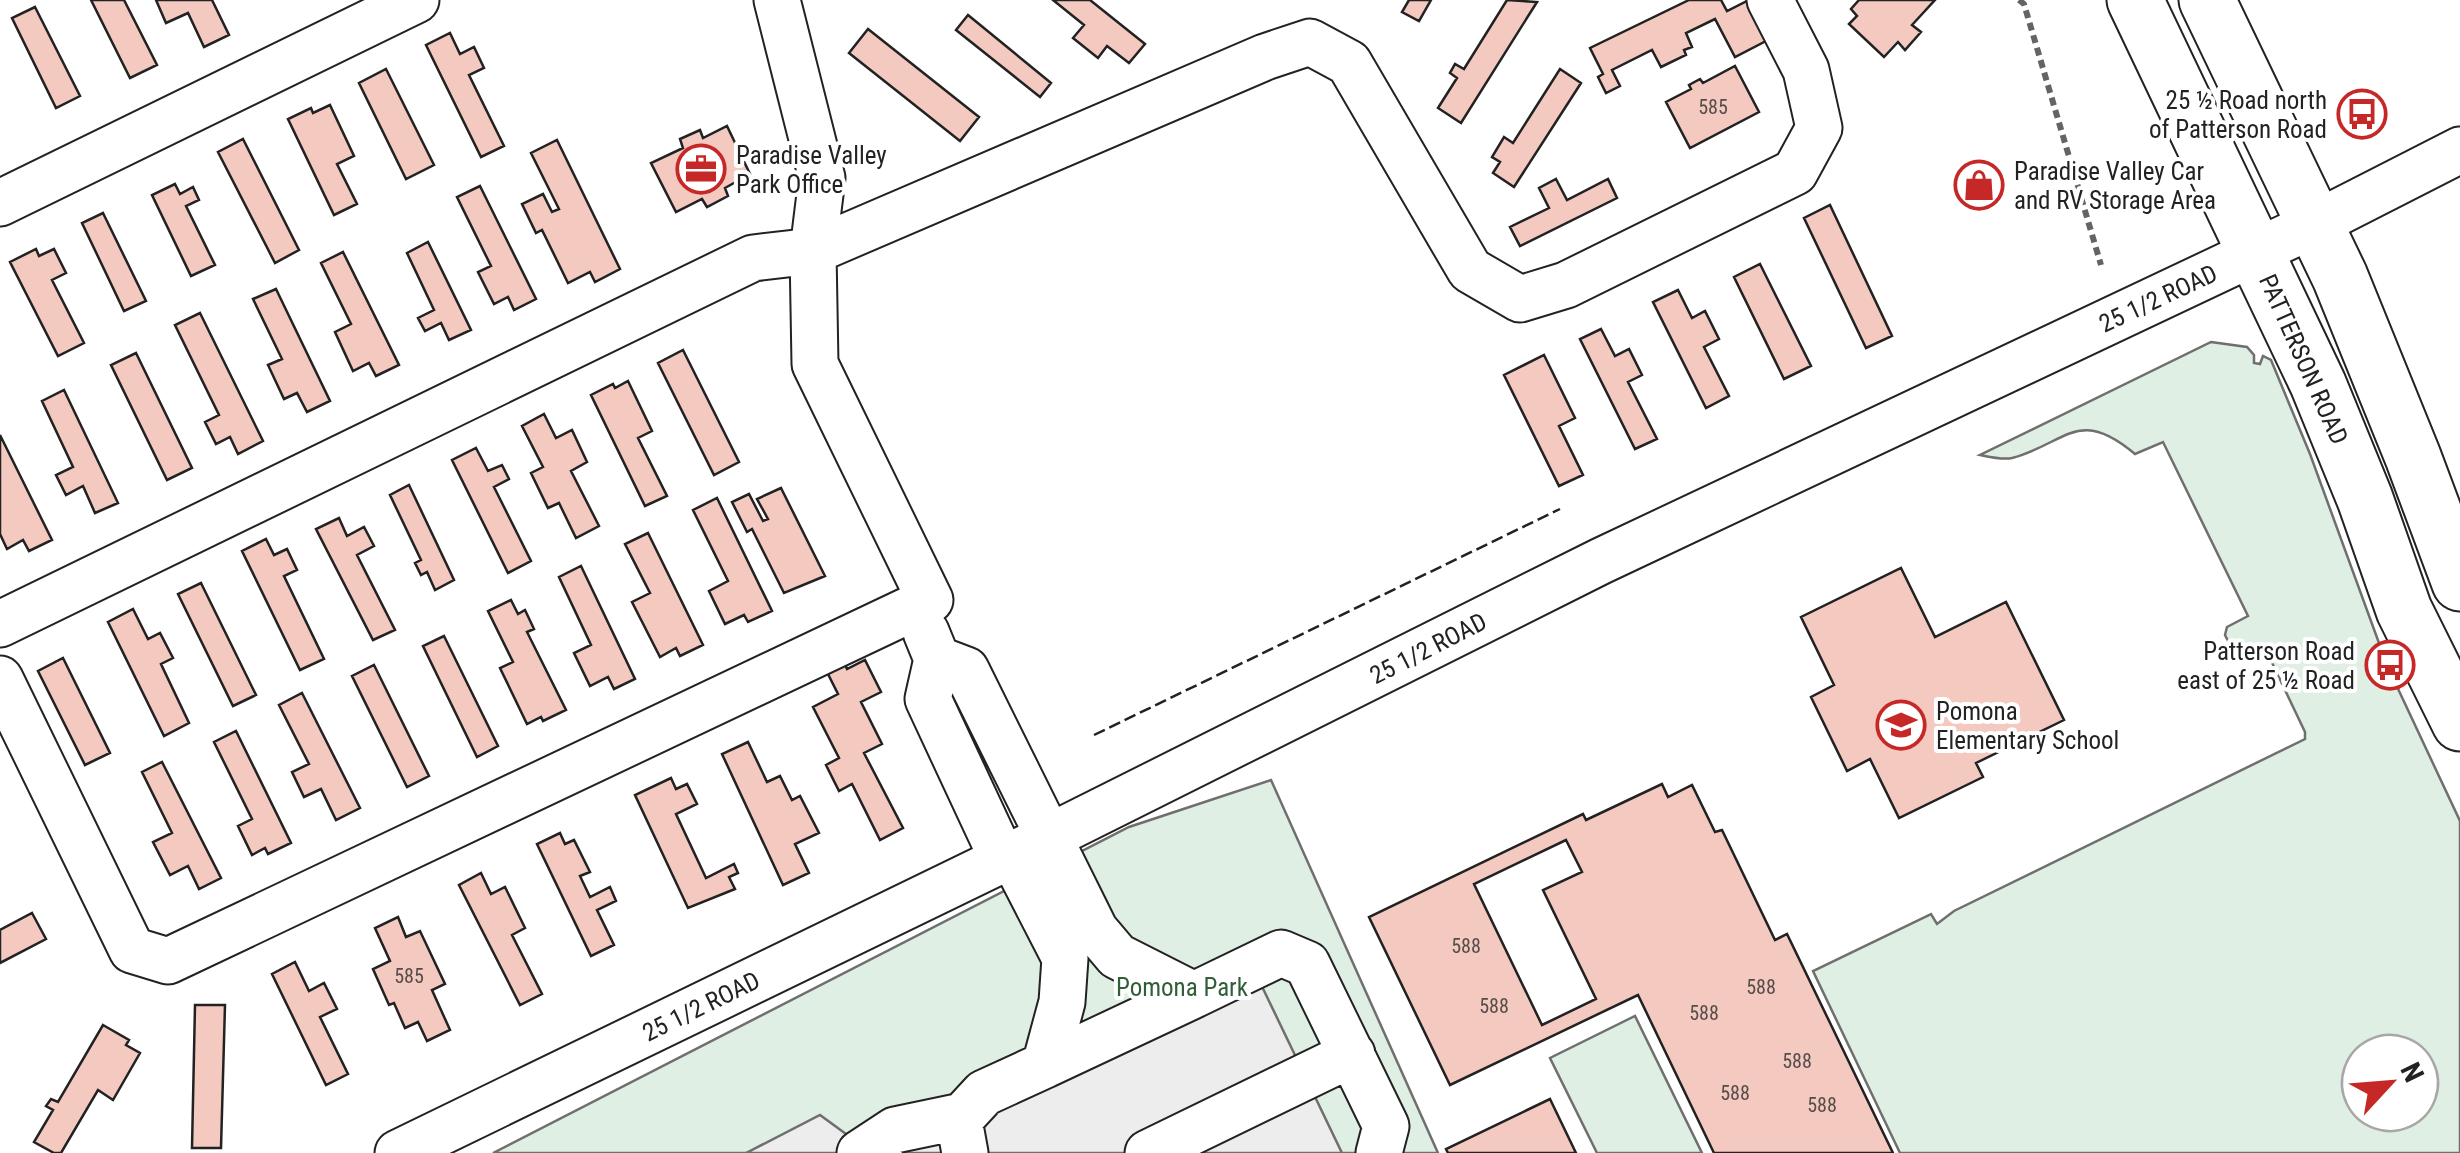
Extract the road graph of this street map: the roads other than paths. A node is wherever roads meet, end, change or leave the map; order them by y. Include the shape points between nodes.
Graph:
1 (416, 0) edge
2 (777, 0) edge
3 (1770, 0) edge
4 (2134, 0) edge
5 (2207, 0) edge
6 (2460, 150) edge
7 (0, 203) edge
8 (2314, 224) junction
9 (814, 252) junction
10 (2255, 252) junction
11 (2460, 583) edge
12 (916, 607) junction
13 (0, 624) edge
14 (0, 679) edge
15 (2460, 723) edge
16 (1021, 851) junction
17 (1194, 995) junction
18 (1352, 1054) junction
19 (1046, 1065) junction
20 (964, 1134) edge
21 (413, 1150) edge
22 (860, 1153) edge
23 (1148, 1153) edge
24 (1379, 1153) edge

1 - 7 street
2 - 9 street via 822,178
3 - 9 street via 1806,70 1819,128 1794,172 1566,286 1520,299 1470,270 1349,62 1310,42
4 - 10 main road, PATTERSON ROAD
5 - 8 main road
6 - 8 street, 25 1/2 ROAD
8 - 10 street, 25 1/2 ROAD
8 - 11 main road
9 - 12 street via 815,364 930,600
9 - 13 street via 753,258
10 - 15 main road, PATTERSON ROAD via 2366,500 2404,610
10 - 16 street, 25 1/2 ROAD via 1601,561
12 - 14 street via 168,961 132,950
12 - 16 street via 937,658 928,699
16 - 17 street via 1117,956
16 - 19 street via 1065,958
16 - 21 street, 25 1/2 ROAD
17 - 18 street via 1281,952 1307,964
17 - 19 street
18 - 23 street
18 - 24 street via 1386,1126
19 - 20 street via 984,1093
20 - 22 street via 895,1130

